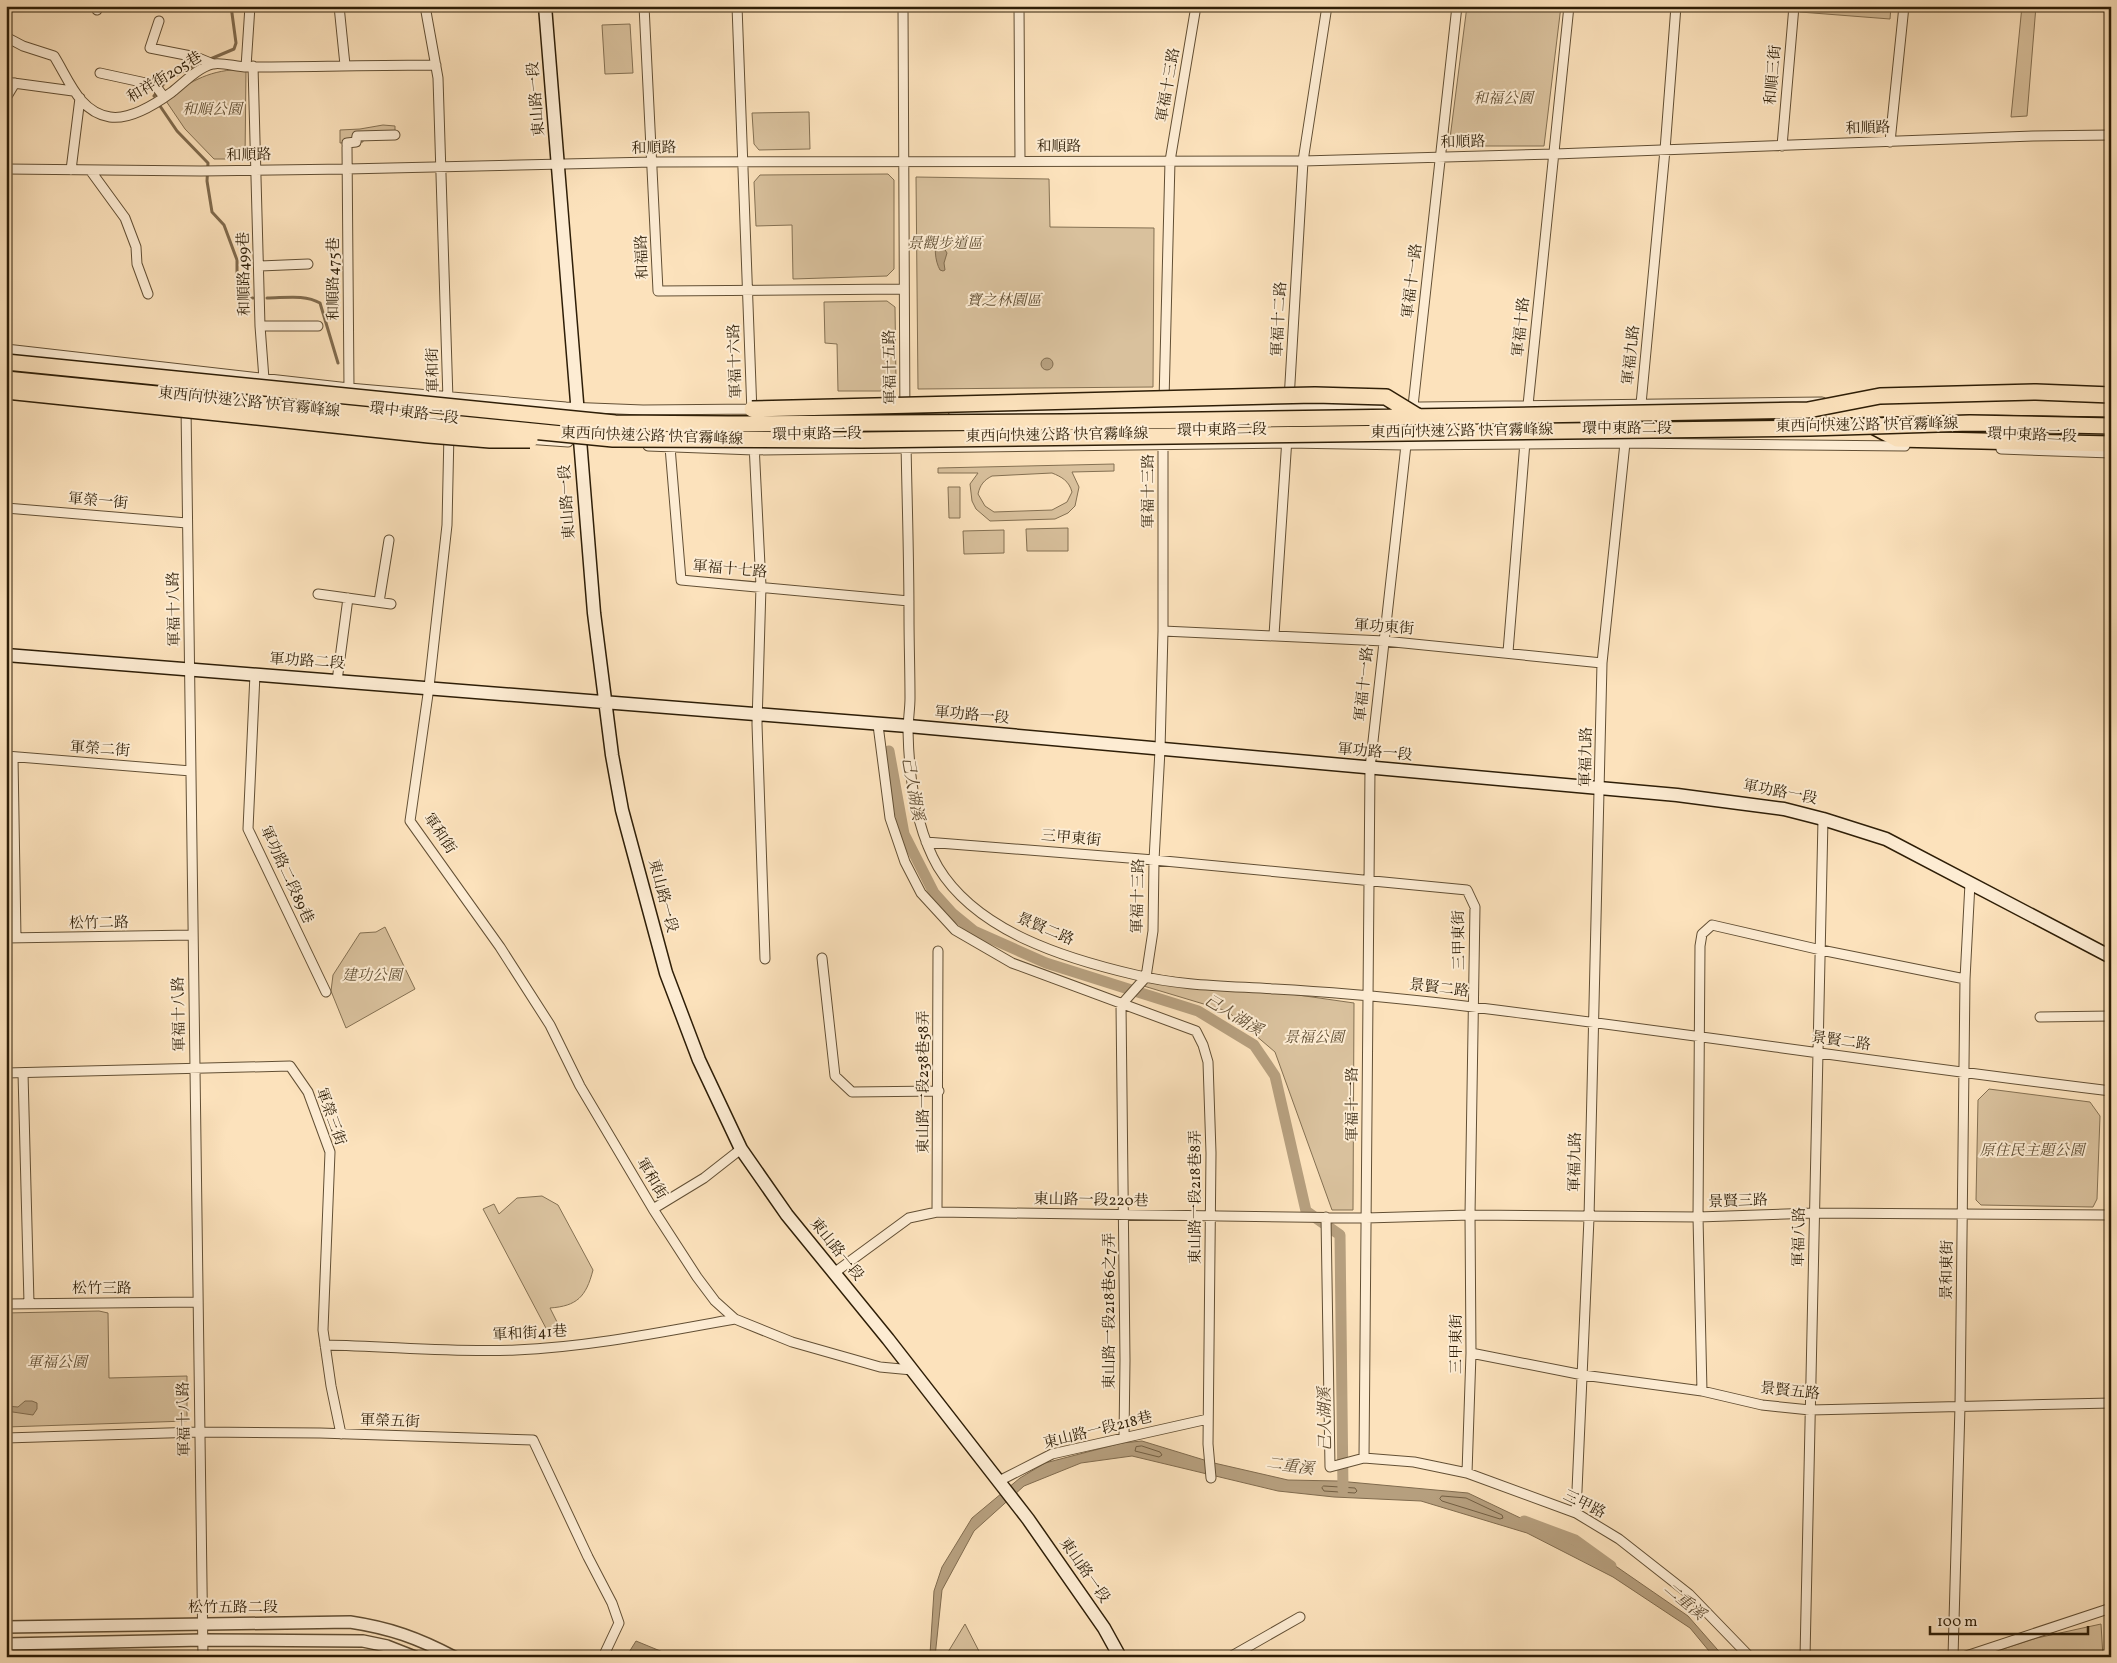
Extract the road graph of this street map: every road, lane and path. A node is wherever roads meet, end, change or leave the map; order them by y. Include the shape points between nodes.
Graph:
1 (250, 6) edge
2 (339, 6) edge
3 (425, 6) edge
4 (545, 6) edge
5 (644, 6) edge
6 (737, 6) edge
7 (903, 6) edge
8 (1019, 6) edge
9 (1196, 6) edge
10 (1327, 6) edge
11 (1457, 6) edge
12 (1570, 6) edge
13 (1676, 6) edge
14 (1794, 6) edge
15 (1904, 6) edge
16 (159, 21) dead end
17 (6, 37) edge
18 (210, 63) junction
19 (345, 65) junction
20 (436, 65) junction
21 (250, 67) junction
22 (100, 73) dead end
23 (11, 83) edge
24 (73, 91) junction
25 (164, 96) junction
26 (6, 98) edge
27 (80, 98) junction
28 (395, 135) dead end
29 (2111, 135) edge
30 (1890, 142) junction
31 (1782, 146) junction
32 (1665, 150) junction
33 (1555, 154) junction
34 (1440, 157) junction
35 (1020, 161) junction
36 (1170, 161) junction
37 (1303, 161) junction
38 (653, 162) junction
39 (744, 162) junction
40 (904, 162) junction
41 (559, 165) junction
42 (442, 167) junction
43 (6, 169) edge
44 (255, 169) junction
45 (348, 169) junction
46 (72, 170) junction
47 (90, 170) junction
48 (308, 264) dead end
49 (260, 266) junction
50 (904, 289) junction
51 (747, 291) junction
52 (148, 294) dead end
53 (260, 326) junction
54 (318, 326) dead end
55 (6, 349) edge
56 (6, 362) edge
57 (186, 370) junction
58 (6, 379) edge
59 (264, 379) junction
60 (6, 384) edge
61 (349, 388) junction
62 (6, 391) edge
63 (2111, 395) edge
64 (448, 396) junction
65 (904, 398) junction
66 (2111, 402) edge
67 (186, 403) junction
68 (1641, 404) junction
69 (1528, 405) junction
70 (1288, 406) junction
71 (578, 407) junction
72 (1164, 408) junction
73 (752, 409) junction
74 (2111, 409) edge
75 (1066, 410) junction
76 (1808, 410) junction
77 (1415, 411) junction
78 (905, 412) junction
79 (1871, 425) junction
80 (2111, 426) edge
81 (449, 432) junction
82 (585, 440) junction
83 (1287, 443) junction
84 (1524, 443) junction
85 (1625, 443) junction
86 (2111, 444) edge
87 (1406, 445) junction
88 (1163, 446) junction
89 (670, 447) junction
90 (906, 448) junction
91 (754, 450) junction
92 (2111, 452) edge
93 (6, 508) edge
94 (188, 523) junction
95 (389, 540) dead end
96 (760, 586) junction
97 (318, 594) dead end
98 (348, 598) junction
99 (909, 601) junction
100 (379, 602) junction
101 (391, 604) dead end
102 (1163, 631) junction
103 (1274, 635) junction
104 (1384, 641) junction
105 (1508, 652) junction
106 (6, 655) edge
107 (1602, 663) junction
108 (190, 668) junction
109 (255, 674) junction
110 (337, 681) junction
111 (429, 687) junction
112 (604, 702) junction
113 (758, 715) junction
114 (878, 724) junction
115 (908, 726) junction
116 (1160, 750) junction
117 (10, 757) edge
118 (1370, 768) junction
119 (191, 771) junction
120 (1600, 788) junction
121 (1823, 819) junction
122 (926, 842) junction
123 (1154, 860) junction
124 (1368, 881) junction
125 (1970, 883) junction
126 (193, 935) junction
127 (6, 938) edge
128 (16, 938) junction
129 (1821, 950) junction
130 (938, 951) dead end
131 (2111, 957) edge
132 (822, 958) dead end
133 (765, 959) dead end
134 (1146, 978) junction
135 (1965, 979) junction
136 (326, 992) dead end
137 (1368, 995) junction
138 (1122, 1004) junction
139 (1474, 1007) junction
140 (2111, 1016) edge
141 (2040, 1017) dead end
142 (1593, 1023) junction
143 (1700, 1038) junction
144 (1819, 1052) junction
145 (194, 1068) junction
146 (6, 1073) edge
147 (22, 1073) junction
148 (1964, 1073) junction
149 (939, 1091) junction
150 (2111, 1091) edge
151 (741, 1150) junction
152 (653, 1209) junction
153 (938, 1212) junction
154 (1814, 1214) junction
155 (1962, 1214) junction
156 (1209, 1215) junction
157 (1470, 1215) junction
158 (2111, 1215) edge
159 (1124, 1216) junction
160 (1326, 1217) junction
161 (1698, 1217) junction
162 (1366, 1218) junction
163 (1589, 1218) junction
164 (834, 1273) junction
165 (198, 1302) junction
166 (29, 1303) junction
167 (6, 1304) edge
168 (735, 1320) junction
169 (325, 1345) junction
170 (1471, 1353) junction
171 (912, 1370) junction
172 (1583, 1375) junction
173 (1702, 1391) junction
174 (2111, 1403) edge
175 (1960, 1406) junction
176 (1810, 1410) junction
177 (1208, 1419) junction
178 (199, 1432) junction
179 (341, 1434) junction
180 (1124, 1437) junction
181 (6, 1438) edge
182 (1364, 1458) junction
183 (1467, 1473) junction
184 (1211, 1478) dead end
185 (998, 1481) junction
186 (1576, 1513) junction
187 (2111, 1608) edge
188 (1300, 1617) dead end
189 (203, 1623) junction
190 (6, 1627) edge
191 (203, 1640) junction
192 (6, 1644) edge
193 (203, 1657) edge
194 (415, 1657) edge
195 (454, 1657) edge
196 (603, 1657) edge
197 (1120, 1657) edge
198 (1230, 1657) edge
199 (1750, 1657) edge
200 (1805, 1657) edge
201 (1952, 1657) edge
202 (1963, 1657) edge

1 - 21 street, 和順路499巷
2 - 19 street
3 - 20 street, 軍和街
4 - 41 main road, 東山路一段
5 - 38 street, 和福路
6 - 39 street, 軍福十六路
7 - 40 street, 軍福十五路
8 - 35 street
9 - 36 street, 軍福十三路
10 - 37 street, 軍福十二路
11 - 34 street, 軍福十一路
12 - 33 street, 軍福十路
13 - 32 street, 軍福九路
14 - 31 street, 和順三街
15 - 30 street
16 - 18 street via 150,48
17 - 24 street, 和祥街205巷 via 54,56
18 - 21 street, 和祥街205巷
18 - 25 street, 和祥街205巷
19 - 20 street
19 - 21 street
20 - 42 street, 軍和街
21 - 44 street, 和順路499巷
22 - 25 street via 156,86
23 - 24 street
23 - 26 street
24 - 27 street, 和祥街205巷
25 - 27 street, 和祥街205巷 via 130,115 112,118 91,111
27 - 46 street
28 - 45 street, 和順路475巷 via 357,136 356,142 347,142
29 - 30 street, 和順路
30 - 31 street, 和順路
31 - 32 street, 和順路
32 - 33 street, 和順路
32 - 68 street, 軍福九路
33 - 34 street, 和順路
33 - 69 street, 軍福十路
34 - 37 street, 和順路
34 - 77 street, 軍福十一路
35 - 36 street, 和順路
35 - 40 street, 和順路
36 - 37 street, 和順路
36 - 72 street, 軍福十三路
37 - 70 street, 軍福十二路
38 - 39 street, 和順路
38 - 41 street, 和順路
38 - 51 street, 和福路 via 658,291
39 - 40 street, 和順路
39 - 51 street, 軍福十六路
40 - 50 street, 軍福十五路
41 - 42 street, 和順路
41 - 71 main road, 東山路一段
42 - 45 street, 和順路
42 - 64 street, 軍和街
43 - 46 street, 和順路
44 - 45 street, 和順路
44 - 47 street, 和順路
44 - 49 street, 和順路499巷
45 - 61 street, 和順路475巷
46 - 47 street, 和順路
47 - 52 street via 125,218
48 - 49 street
49 - 53 street, 和順路499巷
50 - 51 street, 和福路
50 - 65 street, 軍福十五路
51 - 73 street, 軍福十六路
53 - 54 street
53 - 59 street, 和順路499巷
55 - 57 street, 環中東路二段
56 - 77 highway, 東西向快速公路 快官霧峰線, bridge via 615,423 1065,422
57 - 59 street, 環中東路二段
57 - 67 street, 軍福十八路
58 - 82 highway, 東西向快速公路 快官霧峰線, bridge
59 - 61 street, 環中東路二段
60 - 67 street, 環中東路二段
61 - 64 street, 環中東路二段
62 - 82 highway, bridge via 490,440
63 - 76 highway, bridge via 2036,392 1880,396
64 - 71 street, 環中東路二段
64 - 81 street, 軍和街
65 - 73 street, 環中東路二段 via 796,401
65 - 75 street, 環中東路二段 via 994,400
65 - 78 street, 軍福十五路
66 - 68 street, 環中東路二段 via 1980,400
67 - 81 street, 環中東路二段
67 - 94 street, 軍福十八路
68 - 69 street, 環中東路二段
68 - 85 street, 軍福九路
69 - 77 street, 環中東路二段
69 - 84 street, 軍福十路
70 - 72 street, 環中東路二段
70 - 77 street, 環中東路二段
70 - 83 street, 軍福十二路
71 - 73 street, 環中東路二段
71 - 82 main road, 東山路一段
72 - 75 street, 環中東路二段
72 - 88 street, 軍福十三路
73 - 77 highway, bridge via 1315,395 1386,397
73 - 78 street, 環中東路二段 via 796,414
73 - 91 street, 軍福十六路
74 - 76 highway, 東西向快速公路 快官霧峰線, bridge
75 - 78 street, 環中東路二段
76 - 77 highway, 東西向快速公路 快官霧峰線, bridge
77 - 87 street, 軍福十一路
78 - 90 street, 軍福十五路
79 - 80 highway, 東西向快速公路 快官霧峰線, bridge
79 - 82 highway, 東西向快速公路 快官霧峰線, bridge via 862,440
79 - 86 highway via 1897,439
81 - 82 street, 環中東路二段
81 - 111 street, 軍和街 via 447,525
82 - 89 street, 環中東路二段
82 - 112 main road, 東山路一段 via 594,613
83 - 87 street, 環中東路二段
83 - 88 street, 環中東路二段
83 - 103 street, 軍福十二路
84 - 85 street, 環中東路二段
84 - 87 street, 環中東路二段
84 - 105 street, 軍福十路
85 - 92 street, 環中東路二段 via 1848,444
85 - 107 street, 軍福九路
87 - 104 street, 軍福十一路
88 - 90 street, 環中東路二段
88 - 102 street, 軍福十三路
89 - 91 street, 環中東路二段
89 - 96 street, 軍福十七路 via 681,580
90 - 91 street, 環中東路二段
90 - 99 street, 軍福十五路
91 - 96 street, 軍福十六路
93 - 94 street, 軍榮一街
94 - 108 street, 軍福十八路
95 - 100 street
96 - 99 street, 軍福十七路
96 - 113 street, 軍福十六路
97 - 98 street
98 - 100 street
98 - 110 street
99 - 115 street, 軍福十五路
100 - 101 street
102 - 103 street, 軍功東街
102 - 116 street, 軍福十三路
103 - 104 street, 軍功東街
104 - 105 street, 軍功東街
104 - 118 street, 軍福十一路
105 - 107 street, 軍功東街
106 - 108 main road, 軍功路二段
107 - 120 street, 軍福九路
108 - 109 main road, 軍功路二段
108 - 119 street, 軍福十八路
109 - 110 main road, 軍功路二段
109 - 136 street, 軍功路二段89巷 via 248,829
110 - 111 main road, 軍功路二段
111 - 112 main road, 軍功路二段
111 - 152 street, 軍和街 via 410,821 550,1025 580,1086
112 - 113 main road, 軍功路一段
112 - 151 main road, 東山路一段 via 622,810 666,973 699,1060
113 - 114 main road, 軍功路一段
113 - 133 street, 軍福十六路
114 - 115 main road, 軍功路一段
114 - 138 street, 東山路一段218巷8弄 via 890,818 905,862 921,893 955,930 1012,963
115 - 116 main road, 軍功路一段
115 - 122 street, 景賢二路 via 913,791
116 - 118 main road, 軍功路一段
116 - 123 street, 軍福十三路
117 - 119 street, 軍榮二街
117 - 128 street
118 - 120 main road, 軍功路一段
118 - 124 street, 軍福十一路
119 - 126 street, 軍福十八路
120 - 121 main road, 軍功路一段 via 1735,801
120 - 142 street, 軍福九路
121 - 125 main road, 軍功路一段 via 1886,839
121 - 129 street, 軍福八路
122 - 123 street, 三甲東街
122 - 134 street, 景賢二路 via 939,868 958,892 1000,926 1073,957
123 - 124 street, 三甲東街
123 - 134 street, 軍福十三路 via 1153,931
124 - 137 street, 軍福十一路
124 - 139 street, 三甲東街 via 1467,890 1475,907
125 - 131 main road, 軍功路一段
125 - 135 street, 景和東街
126 - 128 street, 松竹二路
126 - 145 street, 軍福十八路
127 - 128 street, 松竹二路
129 - 135 street
129 - 143 street via 1712,925 1702,934 1700,946
129 - 144 street, 軍福八路
130 - 149 street, 東山路一段238巷58弄
132 - 149 street via 835,1076 852,1092
134 - 137 street, 景賢二路
134 - 138 street
135 - 148 street, 景和東街
137 - 139 street, 景賢二路
137 - 162 street, 軍福十一路
138 - 156 street, 東山路一段218巷8弄 via 1196,1031 1204,1045 1208,1062 1211,1153
138 - 159 street, 東山路一段218巷6之7弄
139 - 142 street, 景賢二路
139 - 157 street, 三甲東街
140 - 141 street
142 - 143 street, 景賢二路
142 - 163 street, 軍福九路
143 - 144 street, 景賢二路
143 - 161 street
144 - 148 street, 景賢二路
144 - 154 street, 軍福八路
145 - 147 street, 軍榮三街
145 - 165 street, 軍福十八路
145 - 169 street, 軍榮三街 via 290,1066 308,1092 330,1152
146 - 147 street, 軍榮三街
147 - 166 street
148 - 150 street, 景賢二路
148 - 155 street, 景和東街
149 - 153 street, 東山路一段238巷58弄
151 - 152 street via 704,1178
151 - 164 main road, 東山路一段 via 787,1215
152 - 168 street, 軍和街 via 697,1277
153 - 159 street, 東山路一段220巷
153 - 164 street, 東山路一段220巷 via 909,1218
154 - 155 street, 景賢三路
154 - 161 street, 景賢三路
154 - 176 street, 軍福八路
155 - 158 street, 景賢三路
155 - 175 street, 景和東街
156 - 159 street, 東山路一段220巷
156 - 160 street, 東山路一段220巷
156 - 177 street, 東山路一段218巷8弄
157 - 162 street, 景賢三路
157 - 163 street, 景賢三路
157 - 170 street, 三甲東街
159 - 180 street, 東山路一段218巷6之7弄
160 - 162 street, 東山路一段220巷
160 - 182 street, 三甲路 via 1330,1466
161 - 163 street, 景賢三路
161 - 173 street
162 - 182 street, 軍福十一路
163 - 172 street, 軍福九路
164 - 171 main road, 東山路一段
165 - 166 street, 松竹三路
165 - 178 street, 軍福十八路
166 - 167 street, 松竹三路
168 - 169 street, 軍和街41巷 via 622,1339 515,1350
168 - 171 street, 軍和街 via 792,1342 880,1367
169 - 179 street, 軍榮三街
170 - 172 street, 景賢五路
170 - 183 street, 三甲東街
171 - 185 main road, 東山路一段
172 - 173 street, 景賢五路
172 - 186 street, 軍福九路
173 - 176 street, 景賢五路 via 1762,1405
174 - 175 street, 景賢五路
175 - 176 street, 景賢五路
175 - 201 street, 景和東街
176 - 200 street, 軍福八路
177 - 180 street, 東山路一段218巷
177 - 184 street, 東山路一段218巷8弄
178 - 179 street, 軍榮五街
178 - 181 street, 軍榮五街
178 - 189 street, 軍福十八路
179 - 196 street, 軍榮五街 via 533,1440 619,1623
180 - 185 street, 東山路一段218巷 via 1052,1454
182 - 183 street, 三甲路 via 1414,1462
183 - 186 street, 三甲路
185 - 197 main road, 東山路一段 via 1104,1628
186 - 199 street, 三甲路 via 1619,1539 1689,1594
187 - 202 street
188 - 198 street
189 - 190 street, 松竹五路二段
189 - 191 street, 軍福十八路
189 - 195 street, 松竹五路二段 via 350,1622 409,1635
191 - 192 street
191 - 193 street, 軍福十八路
191 - 194 street via 362,1641

